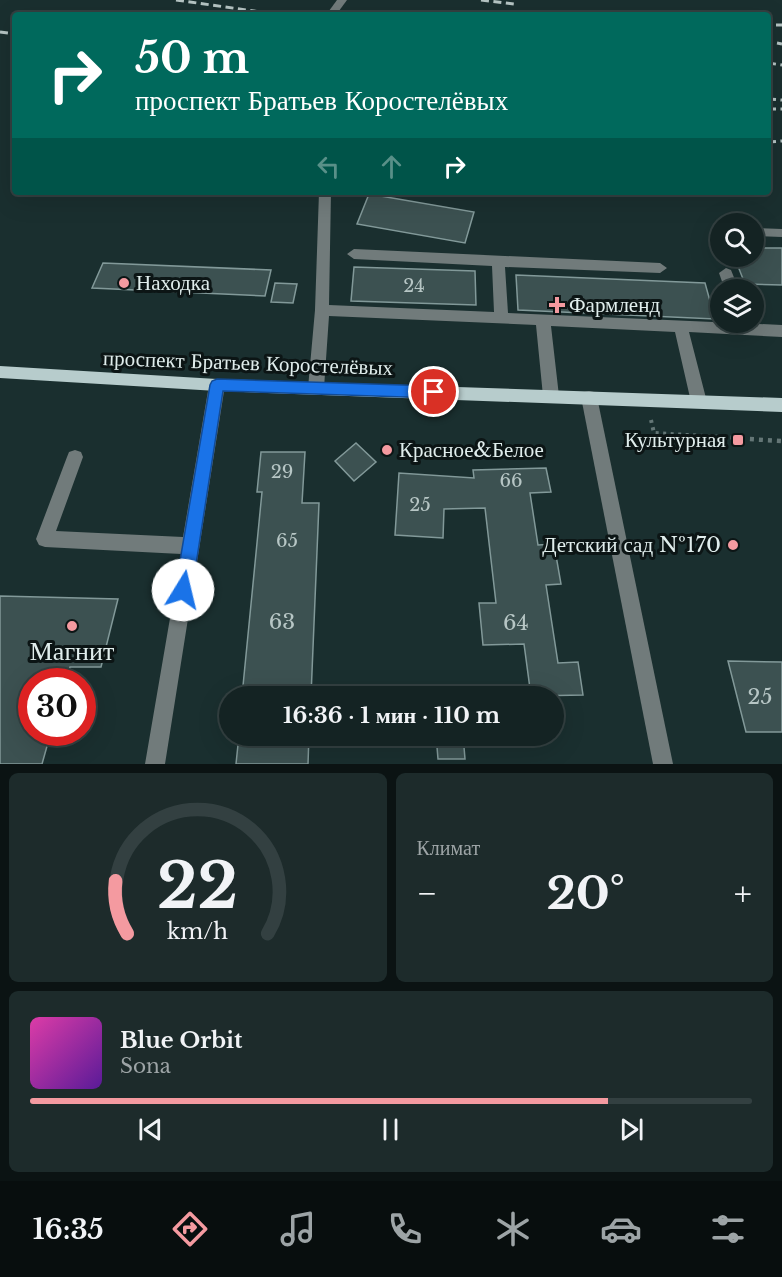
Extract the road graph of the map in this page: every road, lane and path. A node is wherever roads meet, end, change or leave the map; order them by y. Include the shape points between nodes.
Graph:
1 (325, 195) edge
2 (764, 232) edge
3 (782, 233) edge
4 (354, 254) dead end
5 (498, 262) junction
6 (660, 268) dead end
7 (726, 273) dead end
8 (728, 279) edge
9 (322, 310) junction
10 (501, 318) junction
11 (543, 320) junction
12 (681, 327) junction
13 (710, 327) edge
14 (764, 329) edge
15 (782, 331) edge
16 (0, 372) edge
17 (217, 385) junction
18 (316, 388) junction
19 (551, 396) junction
20 (589, 397) junction
21 (699, 402) junction
22 (782, 405) edge
23 (651, 419) dead end
24 (782, 441) edge
25 (75, 457) dead end
26 (191, 546) junction
27 (155, 764) edge
28 (663, 764) edge

1 - 9 street
2 - 3 street
4 - 5 street
5 - 6 street
5 - 10 street
7 - 8 street
9 - 10 street
9 - 18 street
10 - 11 street
11 - 12 street
11 - 19 street
12 - 13 street
12 - 21 street
14 - 15 street
16 - 17 main road, проспект Братьев Коростелёвых
17 - 18 main road, проспект Братьев Коростелёвых
17 - 26 street
18 - 19 main road, проспект Братьев Коростелёвых
19 - 20 main road, проспект Братьев Коростелёвых
20 - 21 main road, проспект Братьев Коростелёвых
20 - 28 street
21 - 22 main road, проспект Братьев Коростелёвых
23 - 24 path via 654,433
25 - 26 street via 45,539
26 - 27 street

